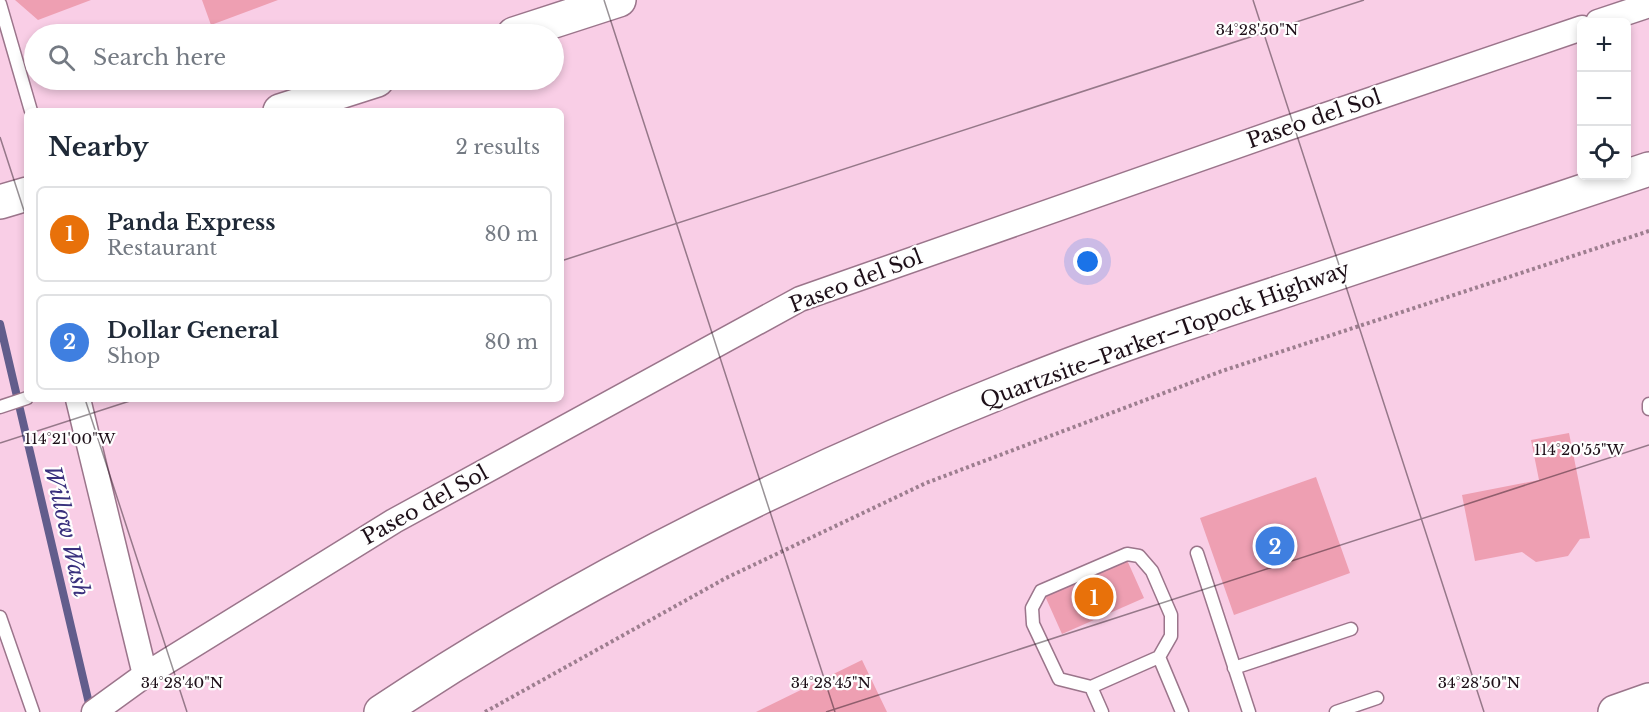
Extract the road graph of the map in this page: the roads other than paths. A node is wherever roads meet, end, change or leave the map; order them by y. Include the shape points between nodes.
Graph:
1 (619, 0) edge
2 (0, 4) edge
3 (1649, 5) edge
4 (1610, 18) edge
5 (545, 24) edge
6 (1577, 29) edge
7 (24, 87) edge
8 (25, 90) edge
9 (346, 90) edge
10 (30, 108) edge
11 (289, 108) edge
12 (1649, 169) edge
13 (24, 195) edge
14 (0, 202) edge
15 (24, 399) edge
16 (79, 402) edge
17 (0, 407) edge
18 (1197, 553) dead end
19 (0, 617) edge
20 (1351, 629) dead end
21 (1159, 657) junction
22 (1234, 668) junction
23 (145, 675) junction
24 (1091, 687) junction
25 (1377, 698) dead end
26 (1649, 700) edge
27 (33, 712) edge
28 (94, 712) edge
29 (381, 712) edge
30 (1102, 712) edge
31 (1182, 712) edge
32 (1249, 712) edge
33 (1336, 712) edge
34 (1615, 712) edge

1 - 5 main road
2 - 7 lane
3 - 4 street
6 - 23 street, Paseo del Sol via 800,299 394,521
8 - 10 lane
9 - 11 main road
12 - 29 main road, Quartzsite–Parker–Topock Highway via 1160,332 931,420 729,514 600,581
13 - 14 main road
15 - 17 lane
16 - 23 street
18 - 22 lane
19 - 27 lane
20 - 22 lane
21 - 24 lane
21 - 24 lane via 1171,636 1171,615 1152,571 1139,556 1127,554 1041,591 1032,608 1033,624 1059,679
21 - 31 lane
22 - 32 lane
23 - 28 street, Paseo del Sol
24 - 30 lane
25 - 33 lane
26 - 34 main road

